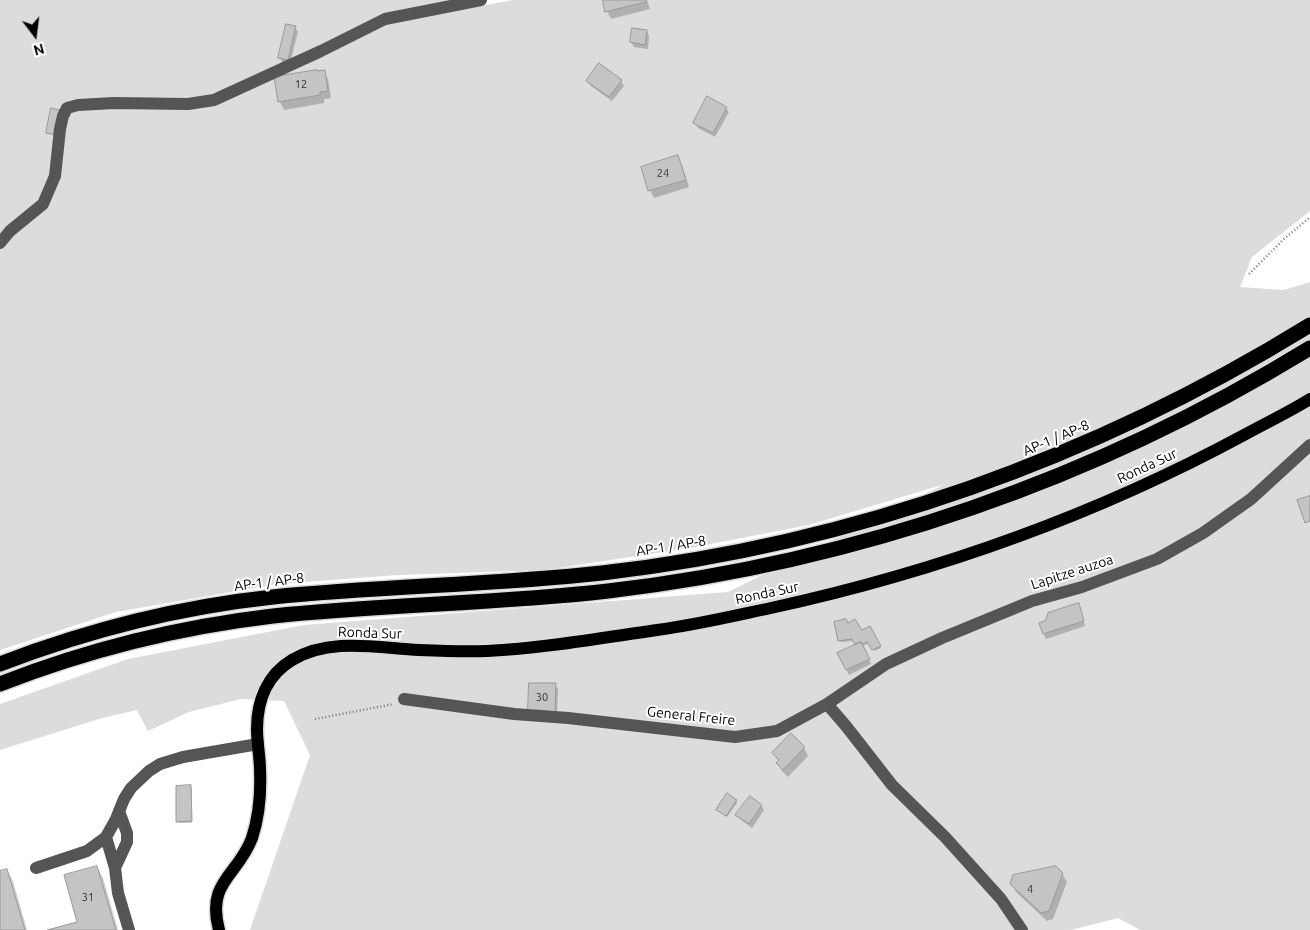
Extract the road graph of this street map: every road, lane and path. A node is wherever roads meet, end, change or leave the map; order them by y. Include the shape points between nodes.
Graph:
1 (481, 0) edge
2 (1310, 218) edge
3 (0, 244) edge
4 (1249, 274) dead end
5 (1310, 325) edge
6 (1310, 348) edge
7 (1310, 399) edge
8 (1310, 445) edge
9 (0, 664) edge
10 (0, 684) edge
11 (404, 699) joint
12 (827, 704) junction
13 (315, 719) dead end
14 (258, 744) junction
15 (119, 810) junction
16 (106, 837) junction
17 (36, 868) dead end
18 (115, 868) junction
19 (130, 930) edge
20 (219, 930) edge
21 (1022, 930) edge

1 - 3 street via 385,19 214,100 188,104 114,103 67,108 60,129 55,176 43,204 10,231
2 - 4 path
5 - 9 highway, AP-1 / AP-8 via 1181,398 1081,445 1022,470 927,503 821,534 713,556 604,572 326,592 212,606 105,629
6 - 10 highway via 1190,416 1089,463 977,507 826,552 717,575 607,591 273,616 232,622 110,648
7 - 14 main road, Ronda Sur via 1202,457 1064,519 924,568 811,599 660,630 530,647 452,651 345,645 312,651 291,660 266,686 258,713
8 - 12 street, Lapitze auzoa via 1251,499 1157,559 1082,587 1032,601 942,638 886,664
11 - 12 street, General Freire via 735,737 777,731
11 - 13 path via 390,705
12 - 21 street via 892,785 1001,899
14 - 15 street via 160,764 131,788
14 - 20 main road, Ronda Sur via 260,785 256,825 241,859 218,894
15 - 16 street
15 - 18 street via 127,842
16 - 17 street via 87,851
16 - 18 street
18 - 19 street via 118,893

